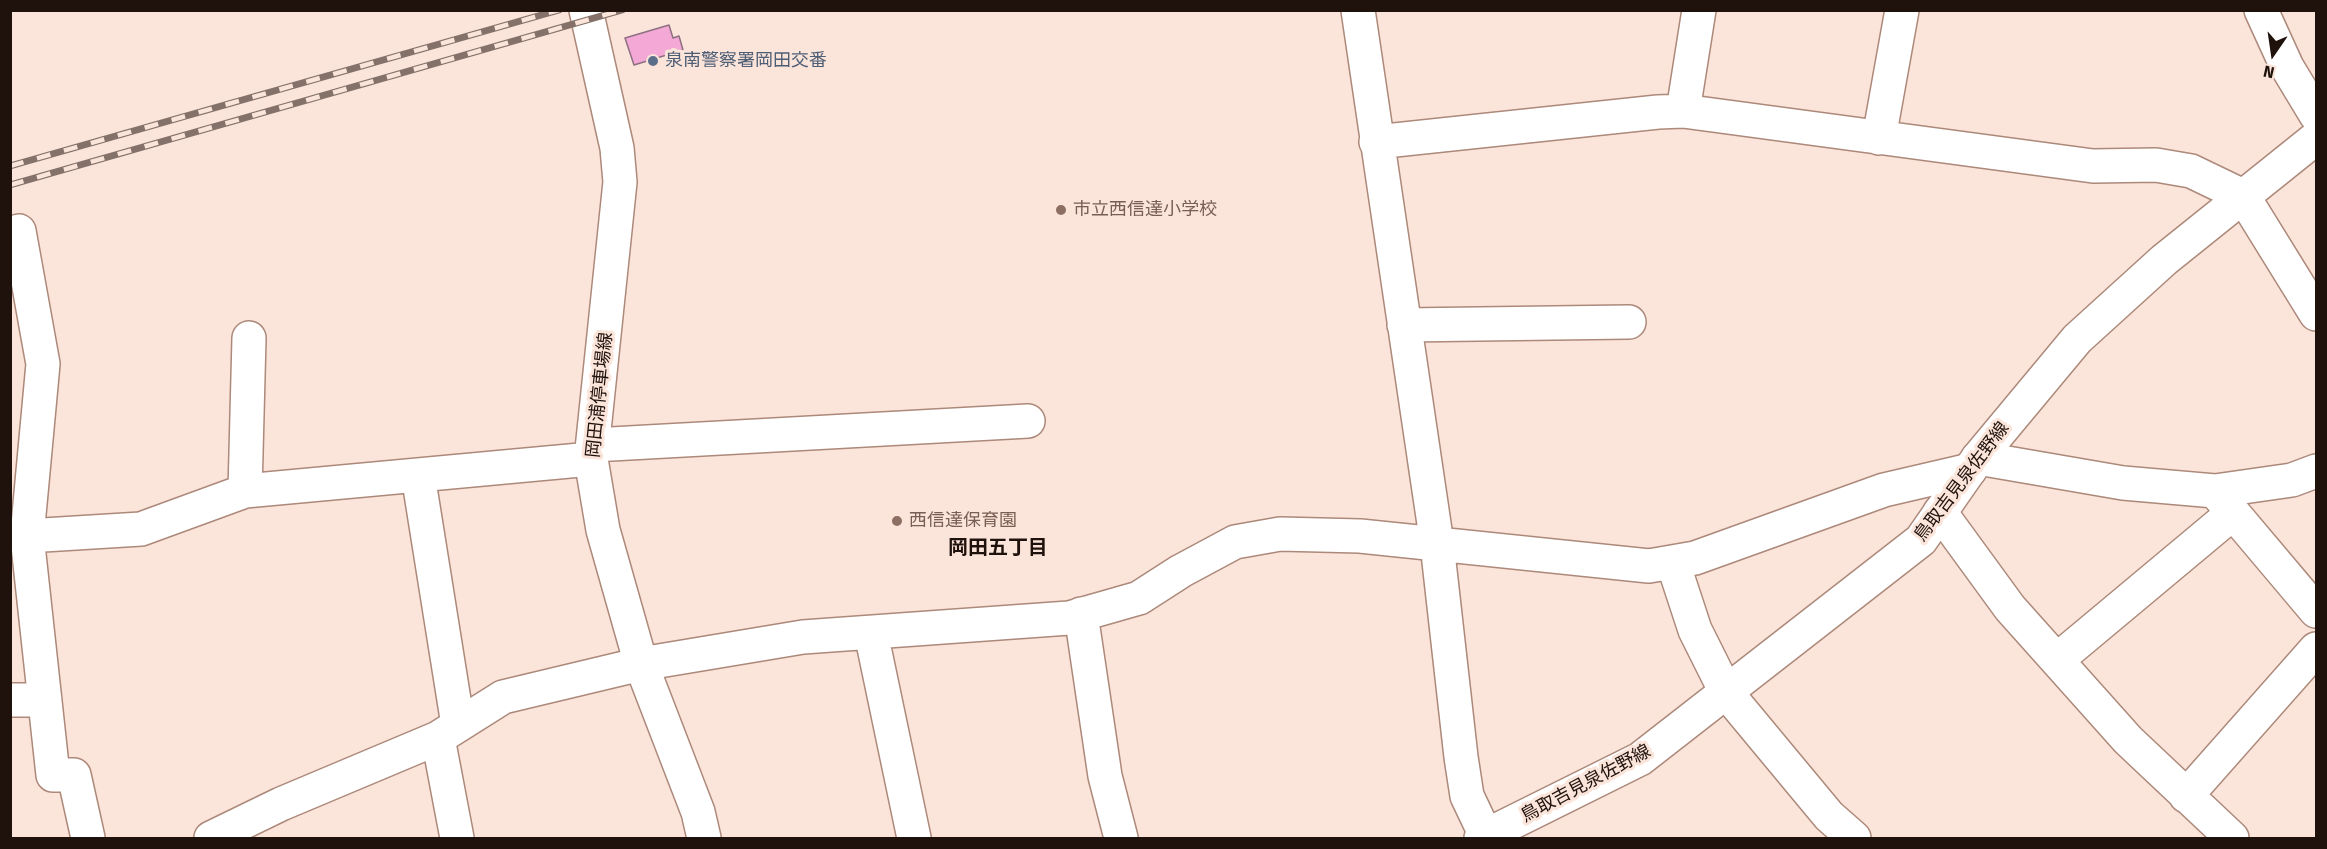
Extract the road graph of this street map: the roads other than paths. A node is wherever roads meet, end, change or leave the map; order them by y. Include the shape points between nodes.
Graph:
1 (586, 10) edge
2 (1358, 10) edge
3 (1699, 10) edge
4 (1902, 10) edge
5 (2261, 10) edge
6 (1683, 111) junction
7 (2316, 115) edge
8 (1880, 138) junction
9 (2316, 138) edge
10 (1376, 142) junction
11 (2243, 196) junction
12 (10, 234) edge
13 (2316, 314) edge
14 (1629, 322) dead end
15 (1404, 325) junction
16 (249, 338) dead end
17 (1029, 421) dead end
18 (592, 452) junction
19 (1974, 464) junction
20 (2316, 471) edge
21 (418, 475) junction
22 (245, 491) junction
23 (2224, 502) junction
24 (1940, 512) junction
25 (27, 536) junction
26 (1437, 544) junction
27 (1673, 562) junction
28 (2316, 611) edge
29 (1081, 614) junction
30 (871, 633) junction
31 (2316, 649) edge
32 (2056, 660) junction
33 (641, 663) junction
34 (1726, 692) junction
35 (10, 700) edge
36 (45, 700) junction
37 (448, 731) junction
38 (2186, 795) junction
39 (88, 838) edge
40 (211, 838) edge
41 (457, 838) edge
42 (704, 838) edge
43 (914, 838) edge
44 (1121, 838) edge
45 (1485, 838) edge
46 (1854, 838) edge
47 (2232, 838) edge

1 - 18 street, 岡田浦停車場線 via 617,148 620,182
2 - 10 street
3 - 6 street
4 - 8 street
5 - 7 street via 2287,67
6 - 8 street
6 - 10 street
8 - 11 street via 2093,166 2156,165 2191,171
9 - 11 street, 鳥取吉見泉佐野線
10 - 15 street
11 - 13 street
11 - 19 street, 鳥取吉見泉佐野線 via 2164,260 2077,339
12 - 25 street via 19,231 43,364
14 - 15 street
15 - 26 street
16 - 22 street
17 - 18 street
18 - 21 street
18 - 33 street, 岡田浦停車場線 via 603,530
19 - 23 street via 2123,483
19 - 24 street, 鳥取吉見泉佐野線
19 - 27 street via 1884,490 1695,558
20 - 23 street
21 - 22 street
21 - 37 street
22 - 25 street via 141,529
23 - 28 street
23 - 32 street
24 - 32 street via 2010,608
24 - 34 street, 鳥取吉見泉佐野線 via 1921,540
25 - 36 street
26 - 27 street via 1649,566
26 - 29 street via 1360,536 1280,534 1235,542 1139,598
26 - 45 street via 1467,796
27 - 34 street via 1695,630
29 - 30 street
29 - 44 street via 1105,776
30 - 33 street via 803,638
30 - 43 street
31 - 38 street
32 - 38 street via 2128,740
33 - 37 street via 503,697
33 - 42 street, 岡田浦停車場線 via 698,812
34 - 45 street, 鳥取吉見泉佐野線 via 1640,759
34 - 46 street via 1829,816
35 - 36 street
36 - 39 street via 53,775 74,775
37 - 40 street
37 - 41 street
38 - 47 street

